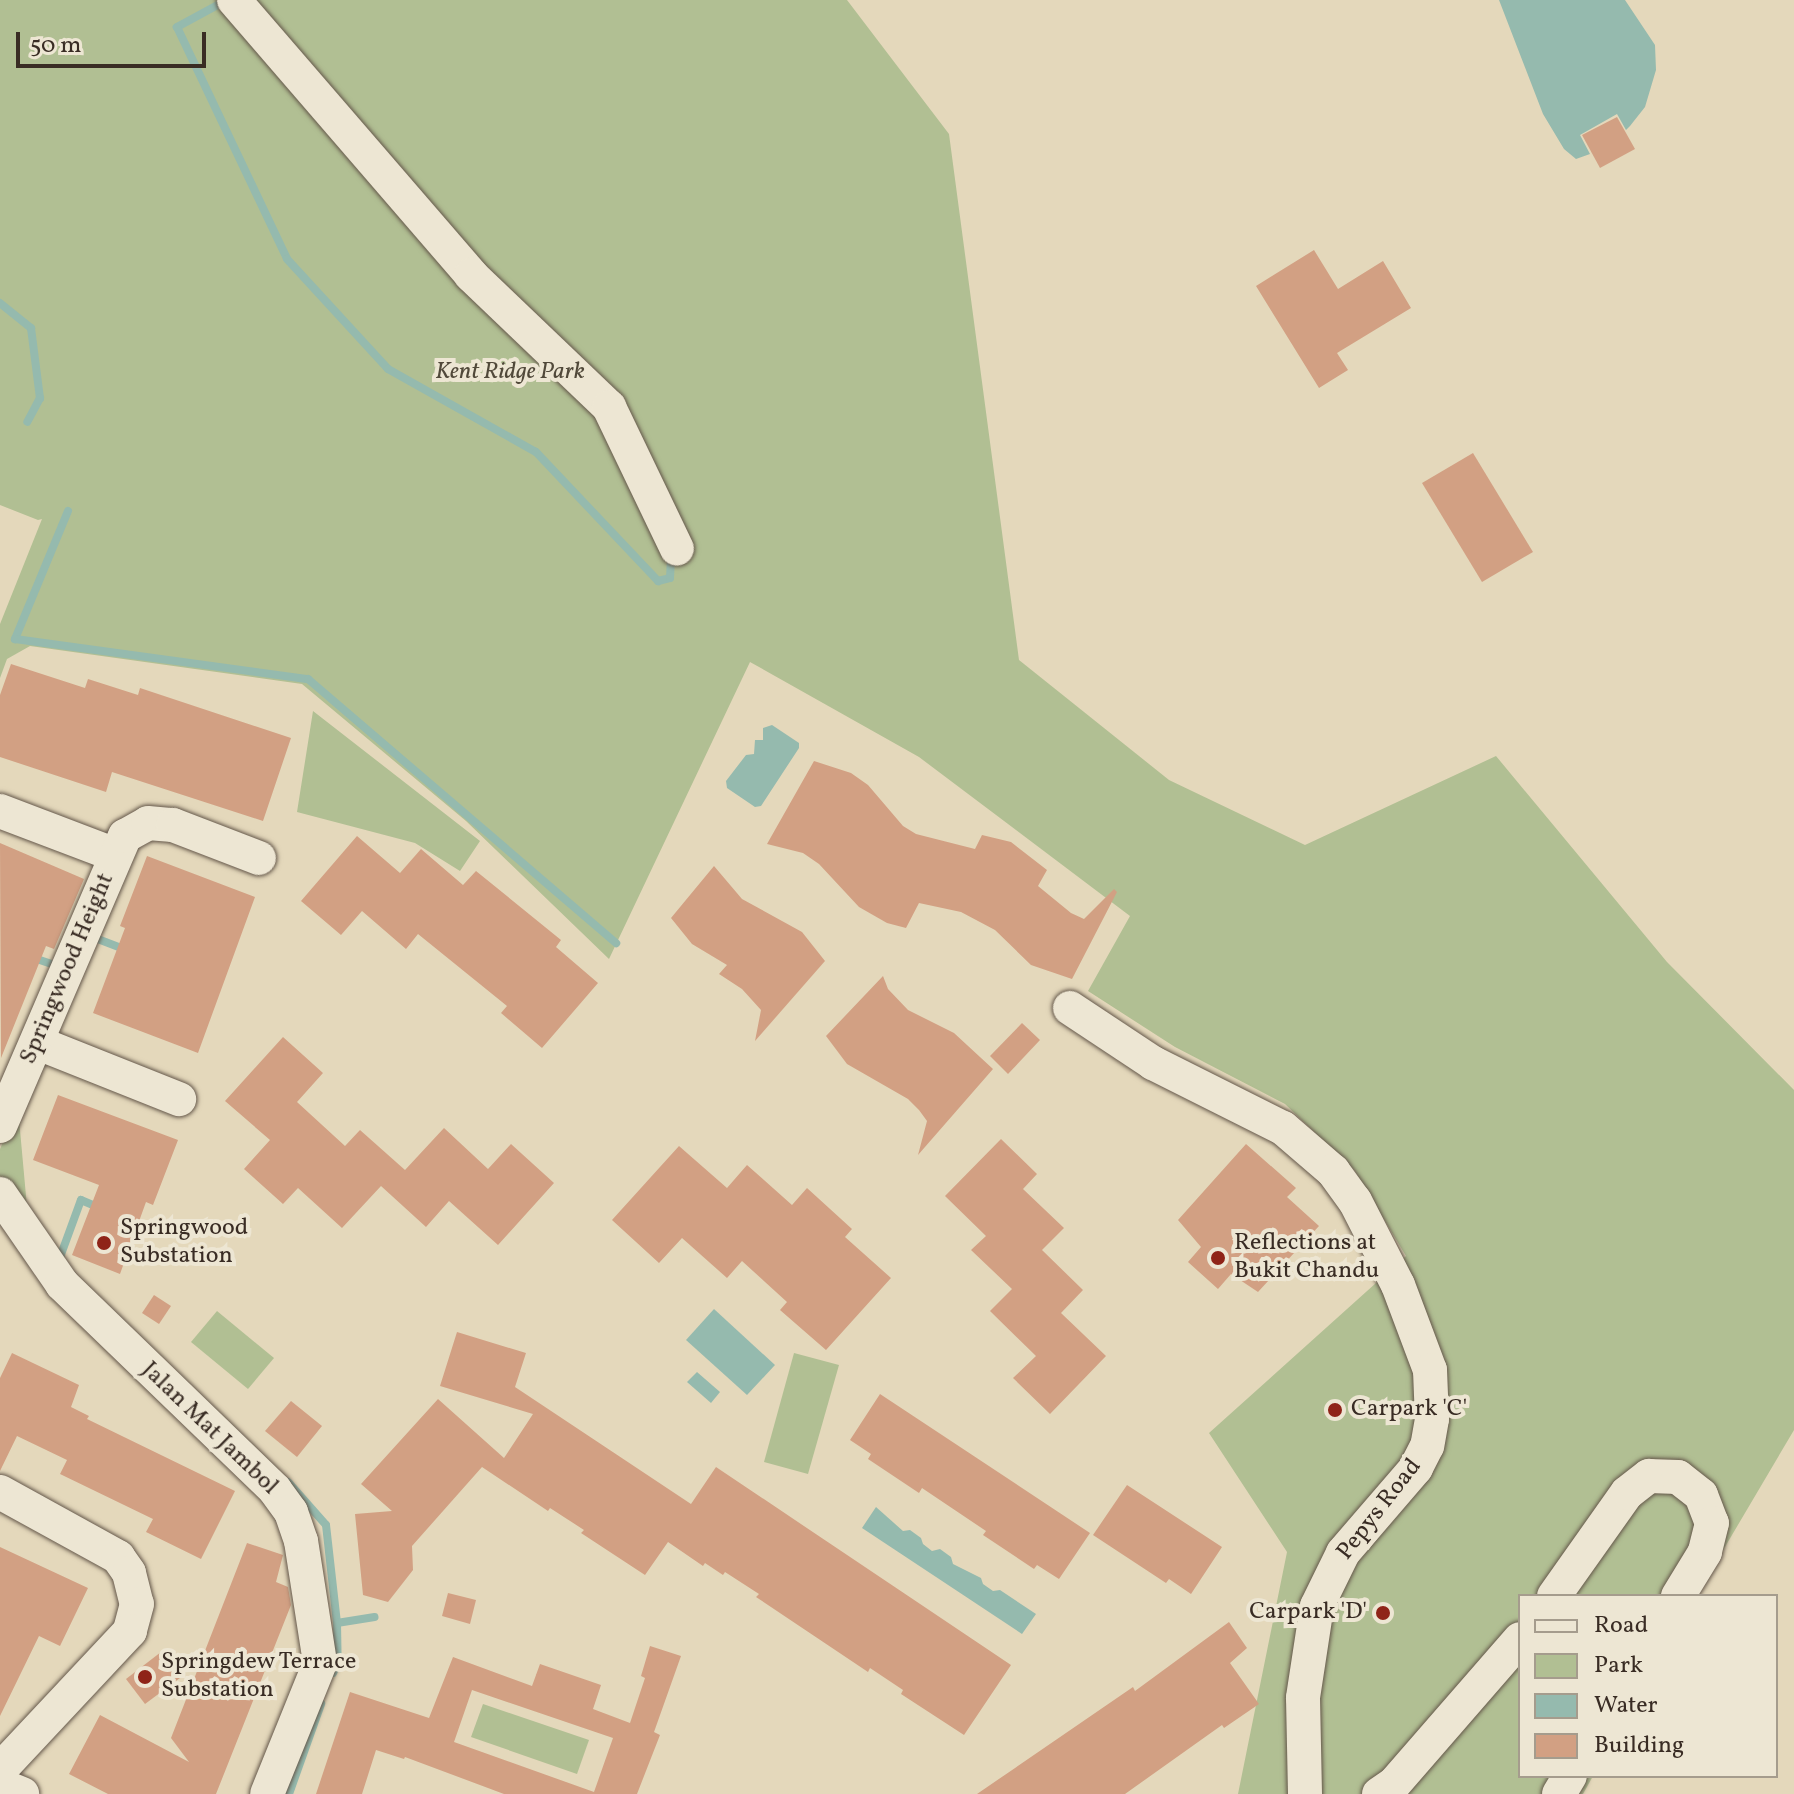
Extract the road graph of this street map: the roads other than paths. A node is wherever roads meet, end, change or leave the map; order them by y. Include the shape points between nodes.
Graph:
1 (234, 0) edge
2 (677, 549) dead end
3 (0, 811) edge
4 (116, 855) junction
5 (259, 858) dead end
6 (1070, 1008) dead end
7 (38, 1043) junction
8 (179, 1099) dead end
9 (0, 1126) edge
10 (0, 1194) edge
11 (0, 1492) edge
12 (1555, 1594) edge
13 (1679, 1594) edge
14 (1518, 1641) edge
15 (0, 1770) edge
16 (0, 1785) edge
17 (22, 1794) edge
18 (267, 1794) edge
19 (1305, 1794) edge
20 (1379, 1794) edge

1 - 2 street via 471,275 609,407
3 - 4 street
4 - 5 street, Springwood Height via 125,836 148,823 173,825
4 - 7 street, Springwood Height
6 - 19 street, Pepys Road via 1153,1063 1283,1128 1333,1171 1355,1201 1398,1285 1430,1370 1427,1446 1416,1468 1343,1553 1317,1606 1303,1698
7 - 8 street
7 - 9 street, Springwood Height
10 - 18 street, Jalan Mat Jambol via 62,1284 275,1490 291,1512 301,1541 320,1663
11 - 15 street via 118,1557 129,1573 137,1604 130,1631
12 - 13 street via 1627,1493 1649,1476 1678,1477 1701,1495 1712,1523 1705,1552
14 - 20 street via 1394,1784
16 - 17 street

